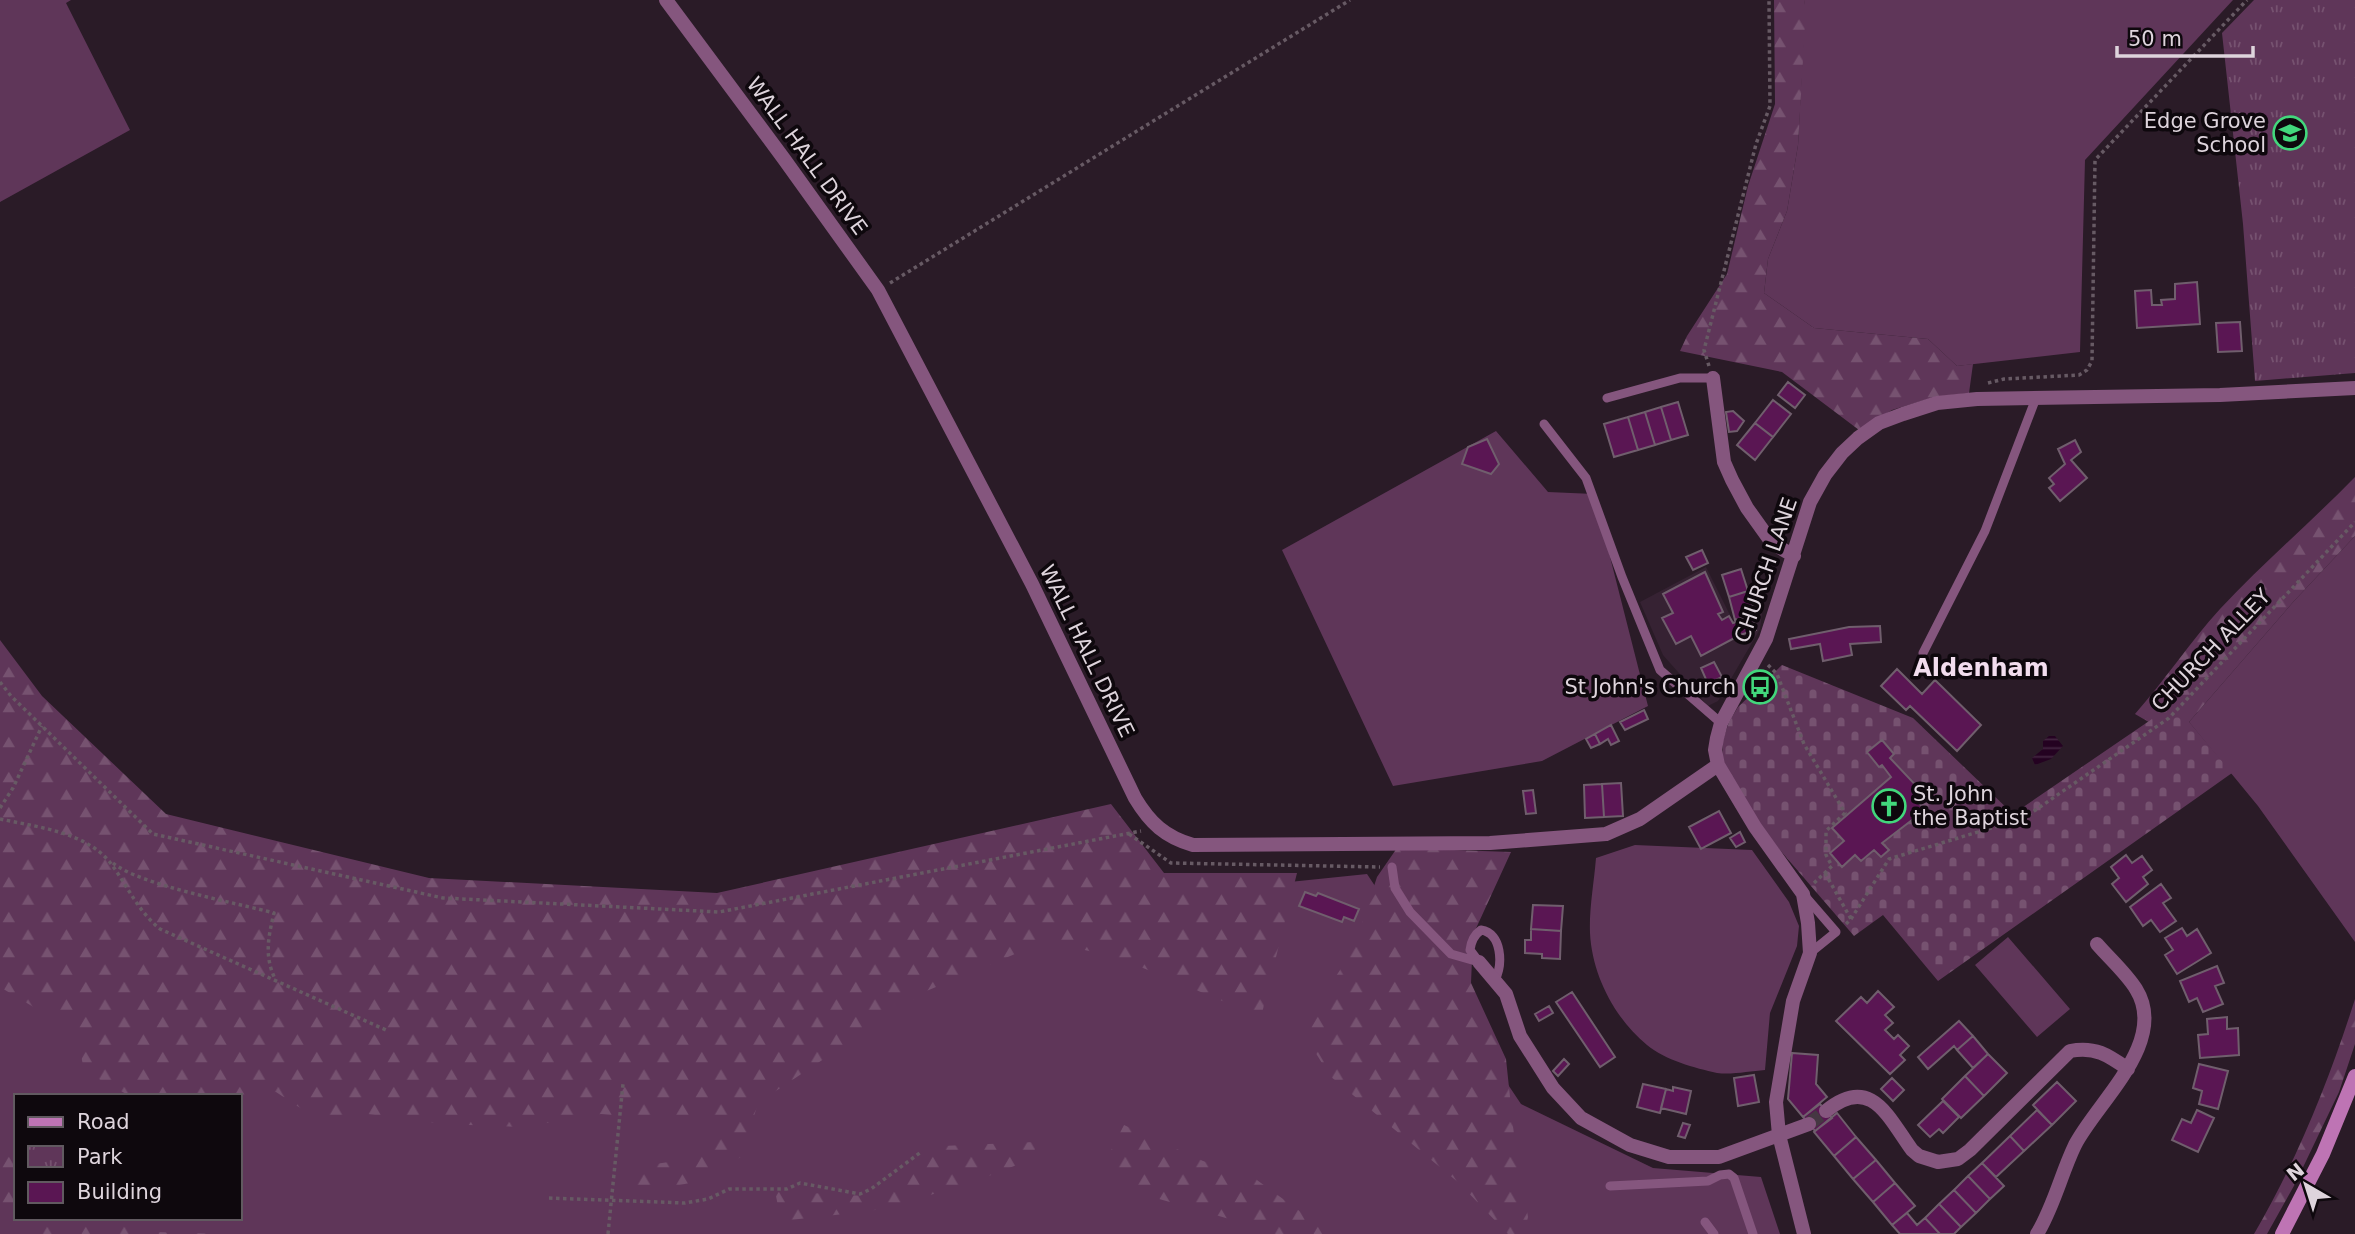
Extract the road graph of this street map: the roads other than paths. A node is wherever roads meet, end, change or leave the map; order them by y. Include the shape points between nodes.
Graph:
1 (666, 0) edge
2 (1713, 378) joint
3 (2355, 388) edge
4 (1607, 398) dead end
5 (2036, 398) junction
6 (1545, 424) dead end
7 (1794, 556) junction
8 (1923, 653) dead end
9 (1721, 723) junction
10 (1718, 765) junction
11 (1392, 867) dead end
12 (1803, 894) junction
13 (2098, 944) dead end
14 (1810, 953) junction
15 (1479, 962) junction
16 (1495, 980) junction
17 (2127, 1069) junction
18 (2355, 1076) edge
19 (1826, 1111) tunnel mouth
20 (1809, 1124) tunnel mouth
21 (1779, 1135) junction
22 (1719, 1157) junction
23 (1720, 1175) junction
24 (1609, 1186) dead end
25 (1706, 1222) dead end
26 (1714, 1234) edge
27 (1754, 1234) edge
28 (1804, 1234) edge
29 (2037, 1234) edge
30 (2282, 1234) edge

1 - 10 street, WALL HALL DRIVE via 878,290 1032,584 1135,797 1156,827 1171,838 1193,845 1490,843 1606,834 1640,819
2 - 4 lane via 1680,378
2 - 7 street via 1724,462 1732,481 1772,543
3 - 5 street, CHURCH LANE
5 - 7 street, CHURCH LANE via 1937,403 1879,423 1842,453 1815,493
5 - 8 lane via 1984,531
6 - 9 lane via 1586,478 1660,670
7 - 9 street, CHURCH LANE via 1759,656
9 - 10 street, CHURCH LANE via 1715,750
10 - 12 street
11 - 15 lane via 1395,888 1410,912 1451,954
12 - 14 street
12 - 14 lane via 1836,932
13 - 17 street via 2137,991 2142,1008 2146,1028
14 - 21 street via 1793,1001 1780,1069
15 - 16 street
15 - 16 lane via 1471,944 1481,930 1489,931 1498,944
16 - 22 street via 1506,994 1520,1036 1553,1088 1581,1118 1630,1145 1669,1157
17 - 19 street via 2096,1049 2070,1051 1970,1150 1949,1162 1919,1156 1879,1105 1864,1096 1844,1098
17 - 29 street via 2076,1145
18 - 30 main road via 2323,1154
20 - 21 street
21 - 22 street
21 - 28 street
22 - 23 lane
23 - 24 lane via 1708,1181
23 - 27 lane via 1734,1178
25 - 26 lane

